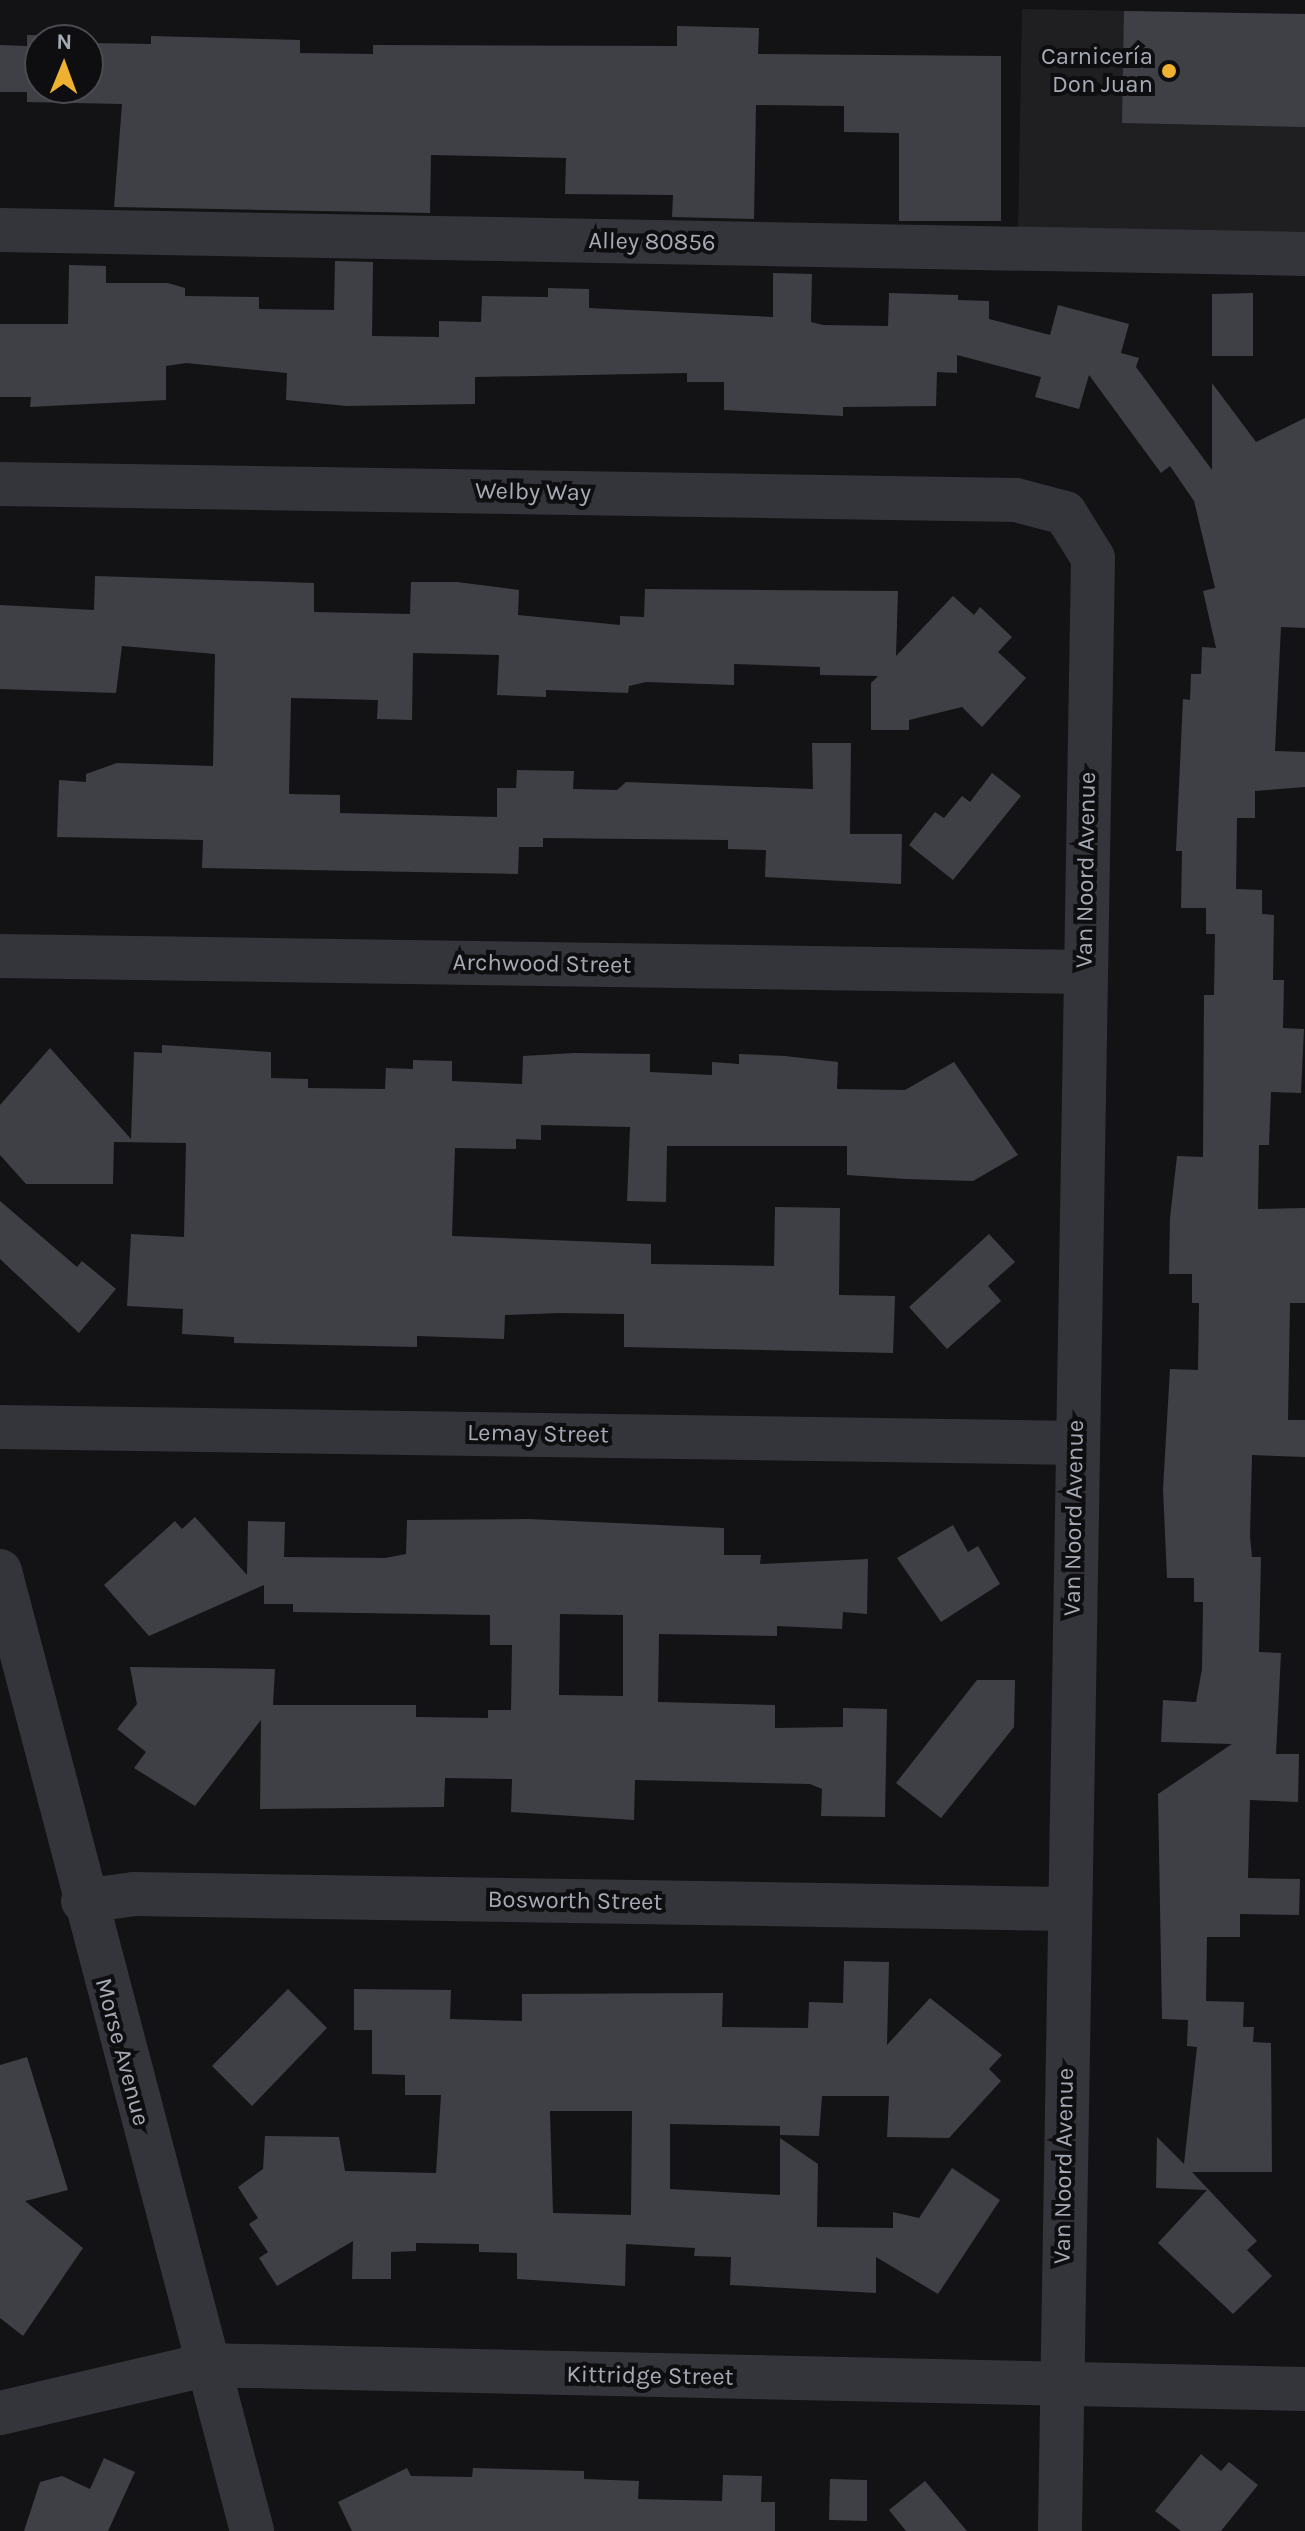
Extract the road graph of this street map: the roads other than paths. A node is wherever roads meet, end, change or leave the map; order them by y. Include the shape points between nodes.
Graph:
1 (0, 230) edge
2 (1305, 254) edge
3 (0, 484) edge
4 (1065, 513) joint
5 (0, 956) edge
6 (1084, 972) junction
7 (0, 1427) edge
8 (1075, 1443) junction
9 (0, 1571) edge
10 (83, 1901) junction
11 (1068, 1909) junction
12 (204, 2365) junction
13 (1060, 2386) junction
14 (1305, 2389) edge
15 (0, 2413) edge
16 (252, 2531) edge
17 (1060, 2531) edge

1 - 2 street, Alley 80856
3 - 4 street, Welby Way via 1016,500
4 - 6 street, Van Noord Avenue via 1093,558
5 - 6 street, Archwood Street
6 - 8 street, Van Noord Avenue
7 - 8 street, Lemay Street
8 - 11 street, Van Noord Avenue
9 - 10 street, Morse Avenue
10 - 11 street, Bosworth Street via 134,1894
10 - 12 street, Morse Avenue
11 - 13 street, Van Noord Avenue
12 - 13 street, Kittridge Street
12 - 15 street, Kittridge Street
12 - 16 street, Morse Avenue
13 - 14 street, Kittridge Street
13 - 17 street, Van Noord Avenue

